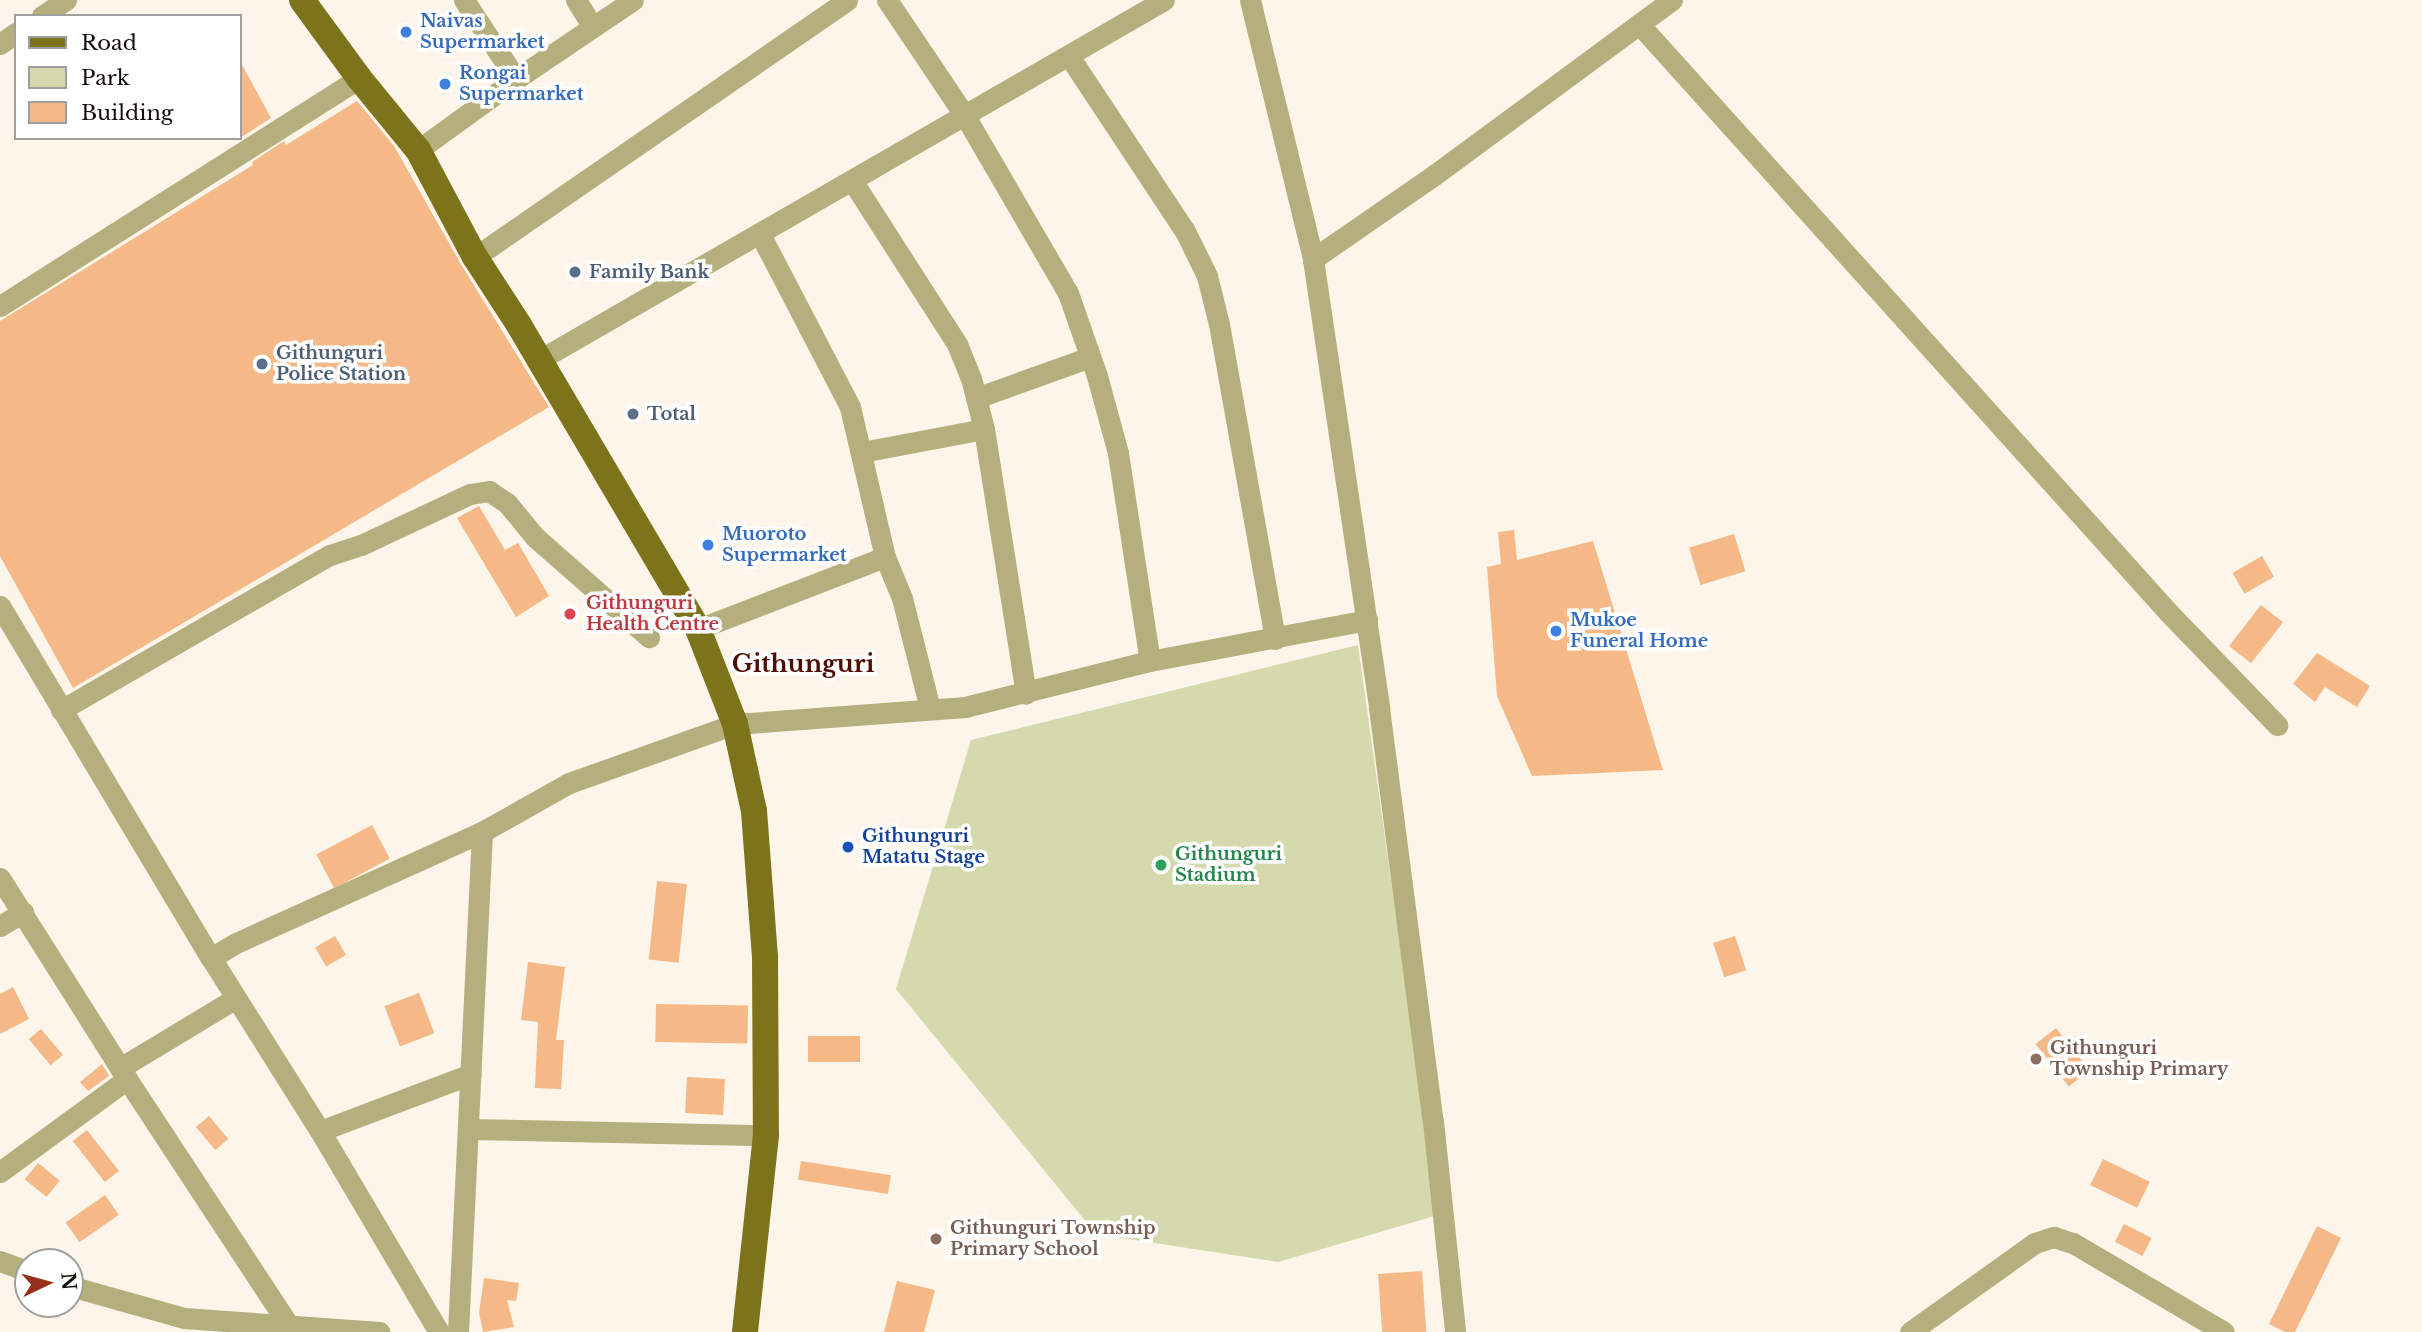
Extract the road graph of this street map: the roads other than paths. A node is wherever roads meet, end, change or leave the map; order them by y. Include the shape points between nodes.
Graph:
1 (66, 0) edge
2 (302, 0) edge
3 (464, 0) edge
4 (576, 0) edge
5 (633, 0) edge
6 (847, 0) edge
7 (887, 0) edge
8 (1164, 0) edge
9 (1250, 0) edge
10 (1672, 0) edge
11 (45, 14) edge
12 (1639, 24) junction
13 (592, 26) junction
14 (1069, 57) junction
15 (359, 78) junction
16 (516, 79) junction
17 (965, 116) junction
18 (418, 150) junction
19 (853, 182) junction
20 (760, 234) junction
21 (475, 257) junction
22 (1313, 259) junction
23 (0, 306) edge
24 (1090, 357) junction
25 (539, 360) junction
26 (976, 398) junction
27 (984, 429) junction
28 (862, 452) junction
29 (885, 557) junction
30 (0, 606) edge
31 (1367, 620) junction
32 (698, 629) junction
33 (649, 637) dead end
34 (1275, 639) junction
35 (1150, 661) junction
36 (1026, 694) junction
37 (930, 709) junction
38 (61, 710) junction
39 (735, 724) junction
40 (2277, 725) dead end
41 (482, 832) junction
42 (0, 877) edge
43 (23, 912) junction
44 (0, 926) edge
45 (211, 958) junction
46 (236, 998) junction
47 (124, 1074) junction
48 (471, 1074) junction
49 (469, 1129) junction
50 (320, 1131) junction
51 (766, 1135) junction
52 (0, 1172) edge
53 (84, 1290) edge
54 (288, 1324) junction
55 (380, 1332) edge
56 (439, 1332) edge
57 (458, 1332) edge
58 (745, 1332) edge
59 (1455, 1332) edge
60 (1910, 1332) edge
61 (2224, 1332) edge

1 - 11 street
2 - 15 main road
3 - 16 street
4 - 13 street
5 - 13 street
6 - 21 street
7 - 17 street
8 - 14 street
9 - 22 street
10 - 12 street
12 - 22 street
12 - 40 street via 2169,613
13 - 16 street
14 - 17 street
14 - 34 street via 1185,231 1207,276
15 - 18 main road
15 - 23 street
16 - 18 street
17 - 19 street
17 - 24 street via 1068,293
18 - 21 main road
19 - 20 street
19 - 26 street via 957,344
20 - 25 street
20 - 28 street via 850,407
21 - 25 main road
22 - 31 street
24 - 26 street
24 - 35 street via 1118,453
25 - 32 main road
26 - 27 street
27 - 28 street
27 - 36 street
28 - 29 street
29 - 32 street
29 - 37 street via 902,598
30 - 38 street
31 - 34 street
31 - 59 street via 1433,1122
32 - 39 main road
33 - 38 street via 489,491 470,494 330,555
34 - 35 street
35 - 36 street
36 - 37 street
37 - 39 street
38 - 45 street
39 - 41 street via 569,783
39 - 51 main road via 754,811 765,957
41 - 45 street
41 - 48 street
42 - 43 street
43 - 44 street
43 - 47 street
45 - 46 street
46 - 47 street
46 - 50 street
47 - 52 street
47 - 54 street
48 - 49 street
48 - 50 street
49 - 51 street
49 - 57 street
50 - 56 street
51 - 58 main road
53 - 54 street via 184,1318
54 - 55 street
60 - 61 street via 2035,1243 2053,1237 2073,1243

